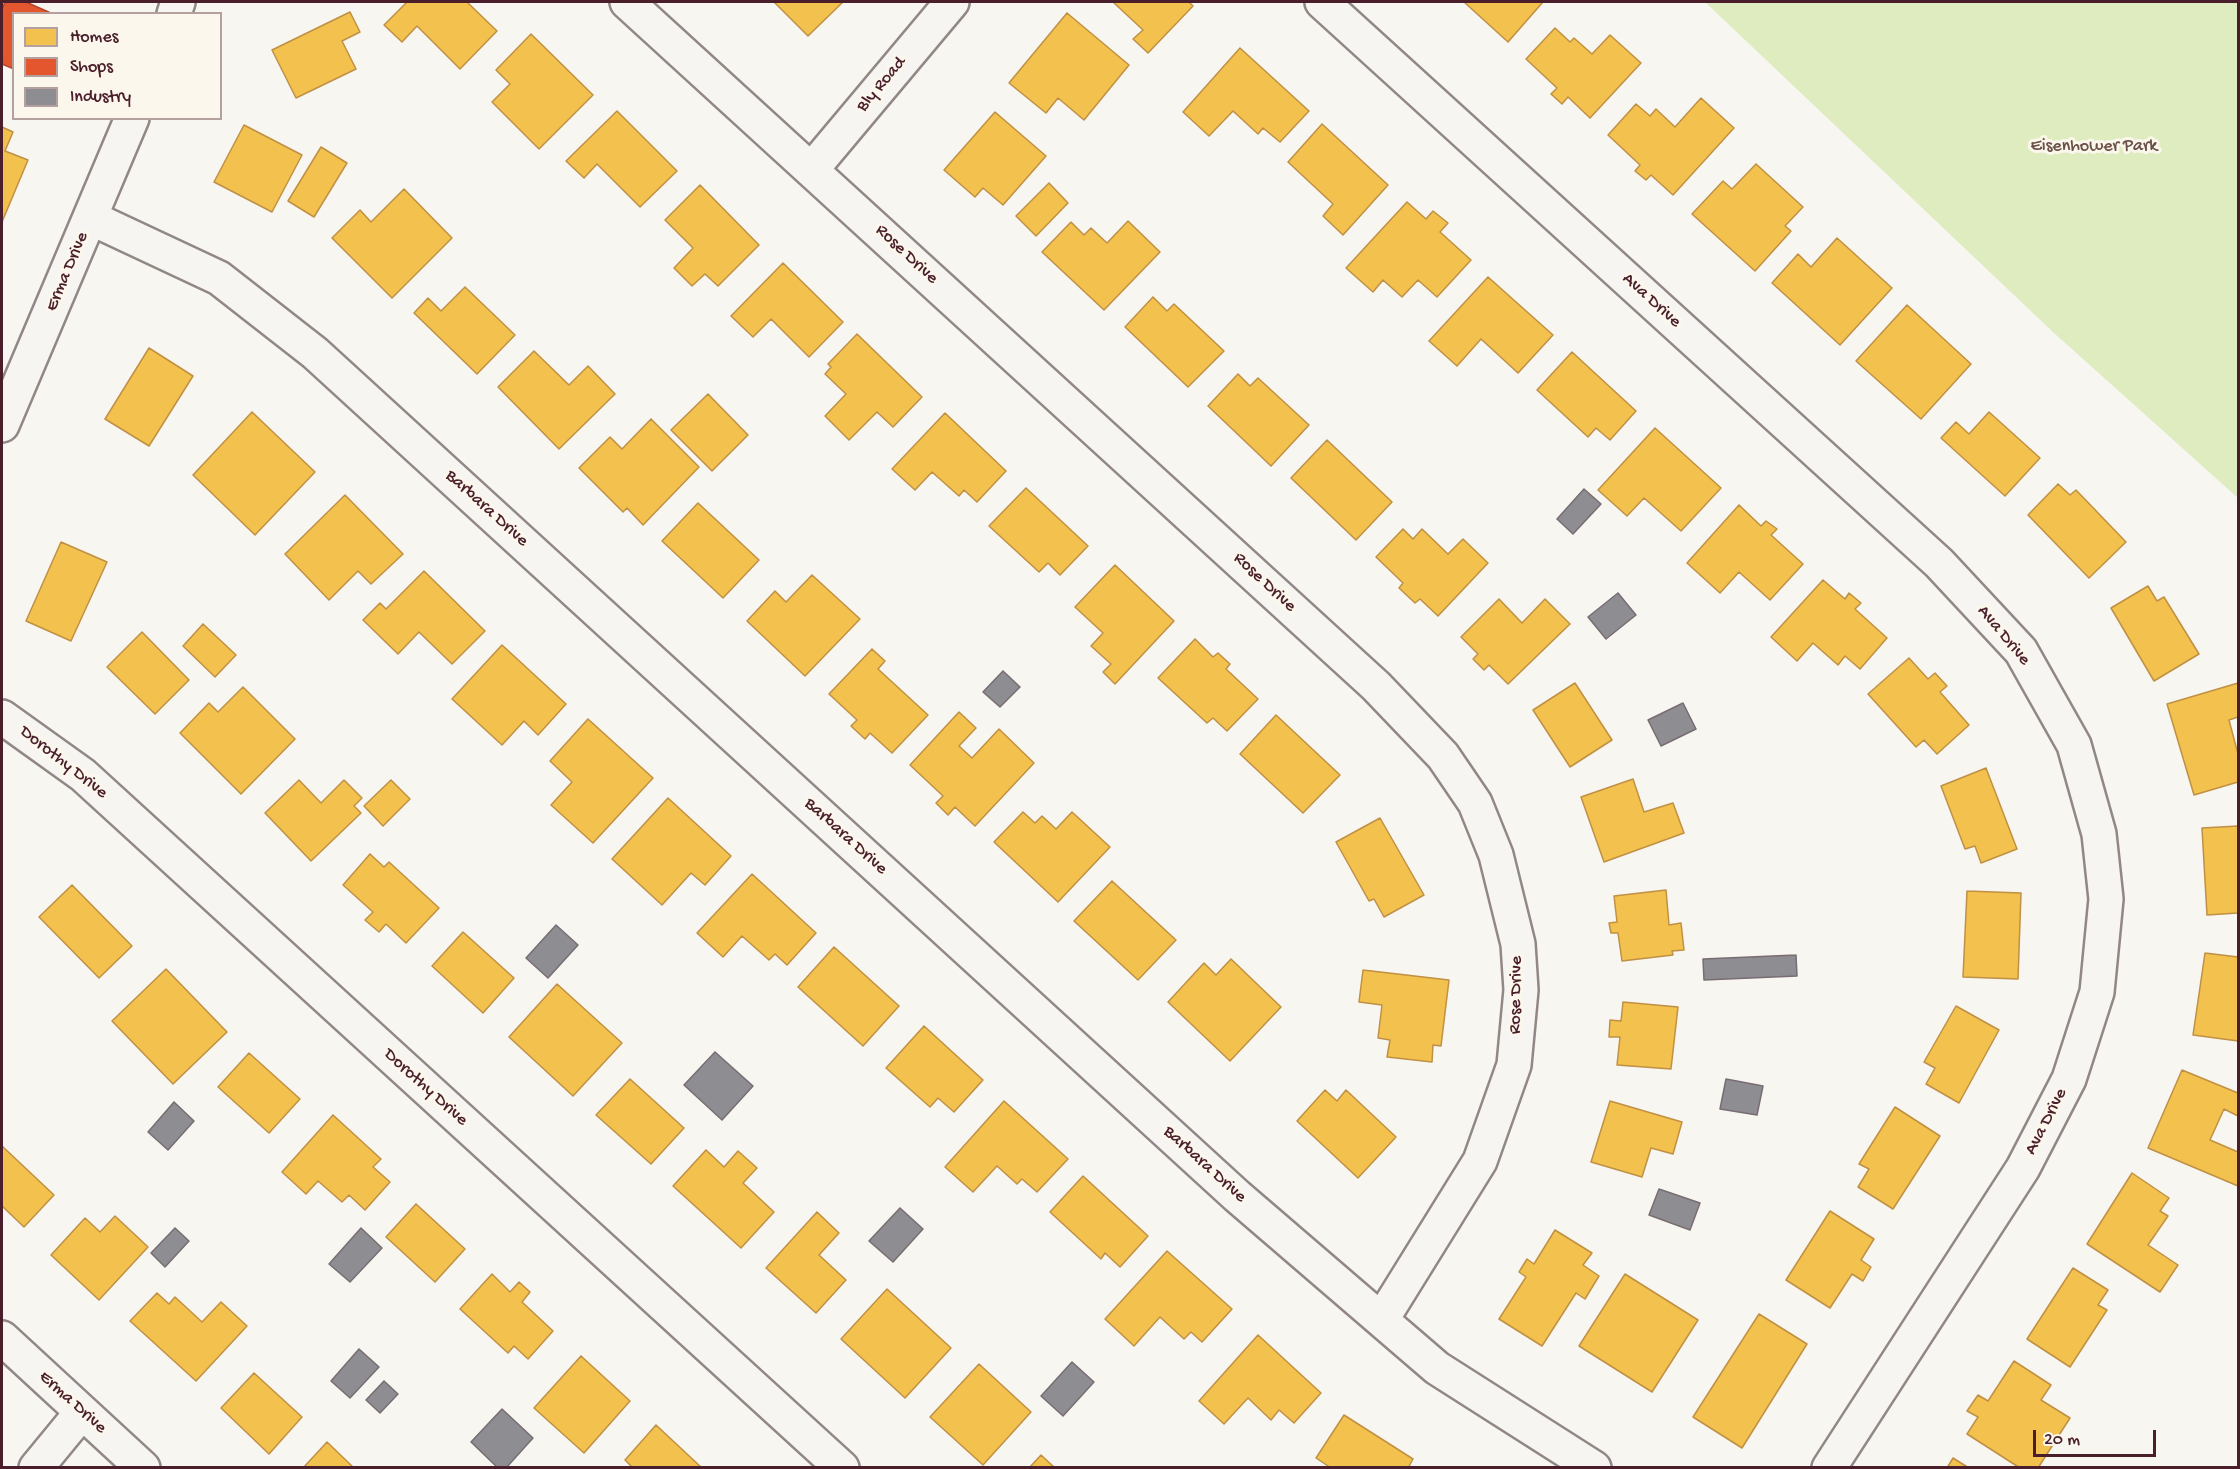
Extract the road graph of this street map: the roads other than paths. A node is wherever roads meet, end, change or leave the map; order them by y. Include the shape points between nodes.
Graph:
1 (627, 2) edge
2 (952, 2) edge
3 (1322, 2) edge
4 (131, 120) edge
5 (812, 169) junction
6 (91, 218) junction
7 (2, 425) edge
8 (2, 717) edge
9 (1382, 1319) junction
10 (2, 1338) edge
11 (82, 1412) junction
12 (36, 1467) edge
13 (143, 1467) edge
14 (842, 1467) edge
15 (1594, 1467) edge
16 (1829, 1467) edge

1 - 5 street, Rose Drive
2 - 5 street, Bly Road
3 - 16 street, Ava Drive via 1939,563 2021,651 2074,745 2099,834 2106,899 2097,992 2069,1079 2023,1168
4 - 6 street, Erma Drive
5 - 9 street, Rose Drive via 1376,686 1443,756 1475,803 1496,855 1518,944 1521,990 1514,1065 1480,1161
6 - 7 street, Erma Drive
6 - 9 street, Barbara Drive via 219,278 315,352 1237,1196
8 - 14 street, Dorothy Drive via 83,775
9 - 15 street, Barbara Drive via 1437,1368
10 - 11 street, Erma Drive
11 - 12 street
11 - 13 street, Erma Drive

